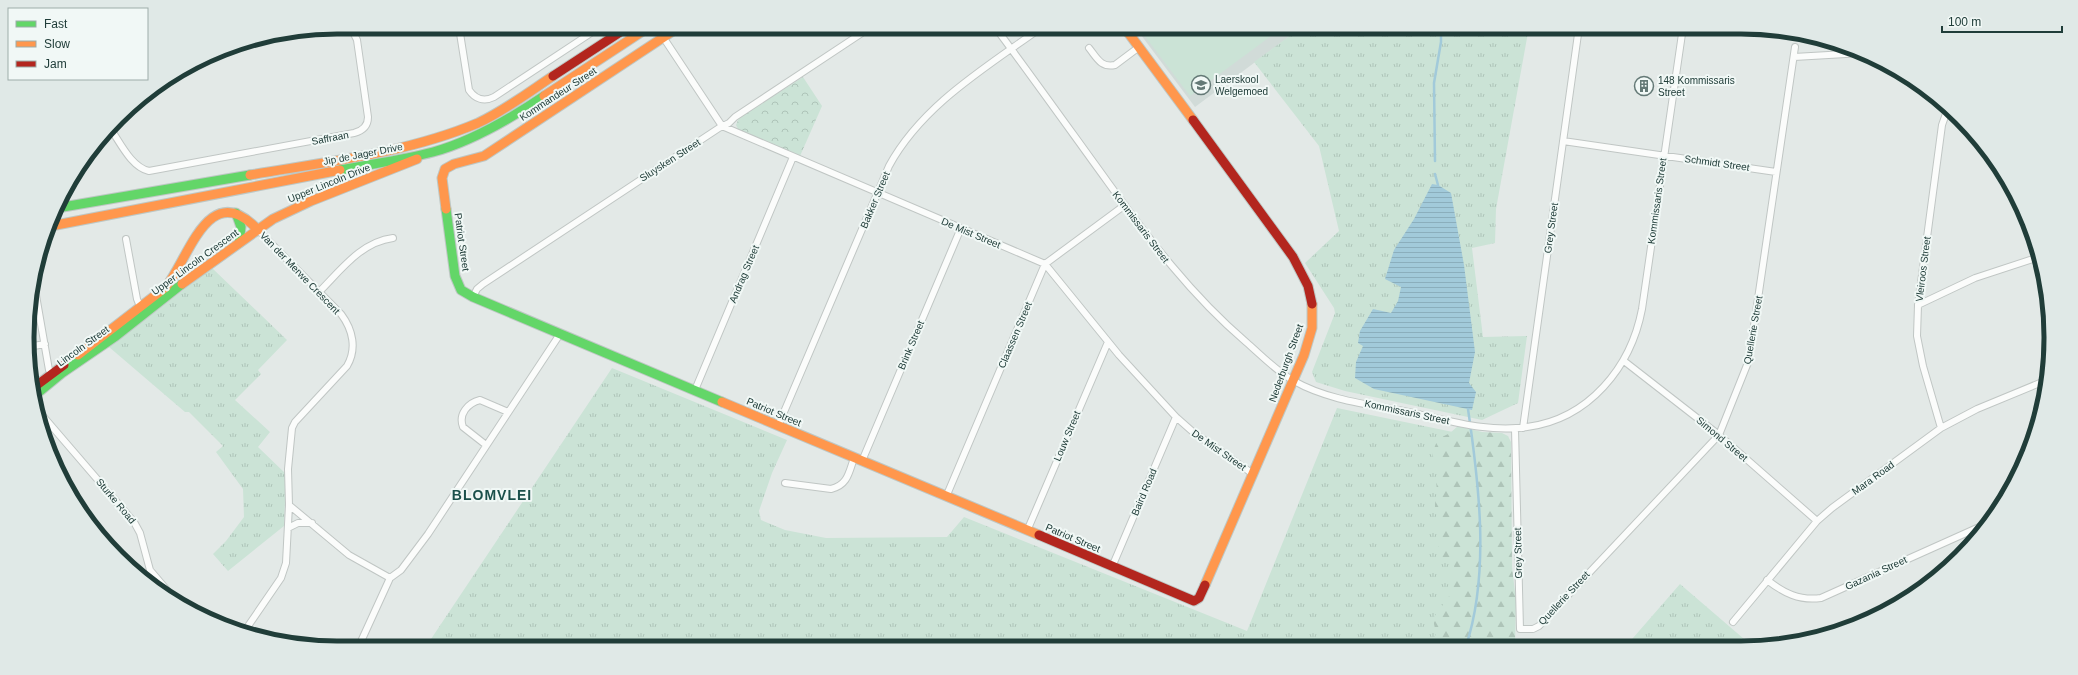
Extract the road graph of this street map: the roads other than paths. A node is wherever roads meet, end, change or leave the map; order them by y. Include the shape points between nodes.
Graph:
1 (354, 34) edge
2 (460, 34) edge
3 (589, 34) edge
4 (617, 34) edge
5 (638, 34) edge
6 (668, 34) edge
7 (860, 34) edge
8 (1000, 34) edge
9 (1032, 34) edge
10 (1129, 34) edge
11 (1578, 34) edge
12 (1683, 34) edge
13 (663, 37) junction
14 (1139, 47) junction
15 (1796, 47) dead end
16 (1089, 48) dead end
17 (1011, 49) junction
18 (1848, 54) edge
19 (1794, 57) junction
20 (1946, 114) edge
21 (722, 126) junction
22 (113, 133) edge
23 (1563, 141) junction
24 (432, 152) junction
25 (1664, 156) junction
26 (793, 157) junction
27 (445, 168) joint
28 (1776, 172) junction
29 (878, 193) junction
30 (1125, 205) junction
31 (63, 207) edge
32 (236, 213) junction
33 (55, 225) edge
34 (961, 228) junction
35 (258, 230) junction
36 (393, 238) dead end
37 (126, 239) dead end
38 (238, 243) junction
39 (2034, 259) edge
40 (1045, 264) junction
41 (319, 292) junction
42 (473, 297) junction
43 (37, 300) edge
44 (1918, 305) junction
45 (142, 310) junction
46 (560, 334) junction
47 (1108, 342) junction
48 (45, 344) junction
49 (34, 346) edge
50 (1624, 361) junction
51 (54, 376) junction
52 (1293, 380) junction
53 (2040, 383) edge
54 (38, 385) edge
55 (695, 390) junction
56 (39, 391) edge
57 (508, 412) junction
58 (1176, 417) junction
59 (45, 418) edge
60 (778, 426) junction
61 (1523, 428) junction
62 (1941, 428) junction
63 (1515, 429) junction
64 (1719, 435) junction
65 (486, 445) junction
66 (858, 460) junction
67 (1253, 474) junction
68 (785, 483) dead end
69 (946, 497) junction
70 (289, 505) junction
71 (1817, 521) junction
72 (312, 524) junction
73 (288, 528) junction
74 (1976, 528) edge
75 (1027, 530) junction
76 (1112, 567) junction
77 (390, 578) junction
78 (1766, 580) junction
79 (165, 587) edge
80 (1194, 601) joint
81 (1733, 622) dead end
82 (247, 627) edge
83 (1520, 629) joint
84 (361, 641) edge

1 - 22 street, Saffraan via 358,40 368,117 367,125 359,132 149,171 133,161
2 - 3 street via 467,85 474,96 482,99 494,97
4 - 31 street, Jip de Jager Drive via 480,122 442,137 364,155
5 - 24 street, Jip de Jager Drive via 512,117 467,140
6 - 13 street, Kommandeur Street
7 - 21 street, Sluysken Street
8 - 17 street, Kommissaris Street
9 - 17 street, Bakker Street
10 - 14 street, Nederburgh Street
11 - 23 street, Grey Street
12 - 25 street, Kommissaris Street
13 - 21 street
13 - 27 street, Kommandeur Street via 484,156 454,163
14 - 16 street via 1115,66 1101,64
14 - 52 street, Nederburgh Street via 1293,257 1306,280 1314,316
15 - 19 street, Quellerie Street
17 - 29 street, Bakker Street via 958,88 918,125 899,148
17 - 30 street, Kommissaris Street
18 - 19 street
19 - 28 street, Quellerie Street
20 - 44 street, Vleiroos Street via 1942,125
21 - 26 street, De Mist Street
21 - 42 street, Sluysken Street via 483,284
23 - 25 street, Schmidt Street
23 - 61 street, Grey Street
24 - 33 street, Jip de Jager Drive
24 - 35 street, Upper Lincoln Drive via 291,210
25 - 28 street, Schmidt Street
25 - 50 street, Kommissaris Street via 1642,309
26 - 29 street, De Mist Street
26 - 55 street, Andrag Street
27 - 42 street, Patriot Street via 442,178 456,280 461,290
28 - 64 street, Quellerie Street via 1749,360
29 - 34 street, De Mist Street
29 - 60 street, Bakker Street
30 - 40 street
30 - 52 street, Kommissaris Street via 1163,257 1219,318
32 - 35 street
32 - 38 street via 242,227
32 - 45 street via 218,214 205,223 171,281
34 - 40 street, De Mist Street
34 - 66 street, Brink Street
35 - 38 street, Upper Lincoln Crescent
35 - 41 street, Van der Merwe Crescent
36 - 41 street via 379,240 364,248
37 - 45 street via 137,299
38 - 45 street, Upper Lincoln Crescent
39 - 44 street via 1975,278
40 - 47 street, De Mist Street
40 - 69 street, Claassen Street
41 - 70 street, Van der Merwe Crescent via 341,314 348,325 352,351 344,370 292,428 288,469
42 - 46 street, Patriot Street
43 - 48 street
44 - 62 street, Vleiroos Street via 1918,347
45 - 51 street, Lincoln Street
46 - 55 street, Patriot Street
46 - 57 street
47 - 58 street, De Mist Street
47 - 75 street, Louw Street
48 - 49 street
48 - 51 street via 50,370
50 - 61 street, Kommissaris Street via 1599,392 1583,406 1541,426
50 - 64 street, Simond Street
51 - 54 street, Lincoln Street
51 - 56 street, Lincoln Street
52 - 63 street, Kommissaris Street via 1319,392 1338,397 1498,430
52 - 67 street, Nederburgh Street
53 - 62 street, Mara Road via 1977,409
55 - 60 street, Patriot Street
57 - 65 street
57 - 65 street via 480,400 464,411 461,416 463,427
58 - 67 street, De Mist Street via 1192,432
58 - 76 street, Baird Road
59 - 79 street, Sturke Road via 134,522 140,533 150,570
60 - 66 street, Patriot Street
61 - 63 street, Kommissaris Street
62 - 71 street, Mara Road
63 - 83 street, Grey Street
64 - 71 street, Simond Street
64 - 83 street, Quellerie Street via 1539,626
65 - 77 street via 428,534 401,570
66 - 68 street, Brink Street via 846,481 838,487 831,489
66 - 69 street, Patriot Street
67 - 80 street, Nederburgh Street via 1202,592
69 - 75 street, Patriot Street
70 - 72 street
70 - 73 street, Van der Merwe Crescent
71 - 78 street, Mara Road
72 - 73 street via 298,523
72 - 77 street via 350,555
73 - 82 street, Van der Merwe Crescent via 284,572
74 - 78 street, Gazania Street via 1821,598 1792,596
75 - 76 street, Patriot Street
76 - 80 street, Patriot Street
77 - 84 street
78 - 81 street, Mara Road

